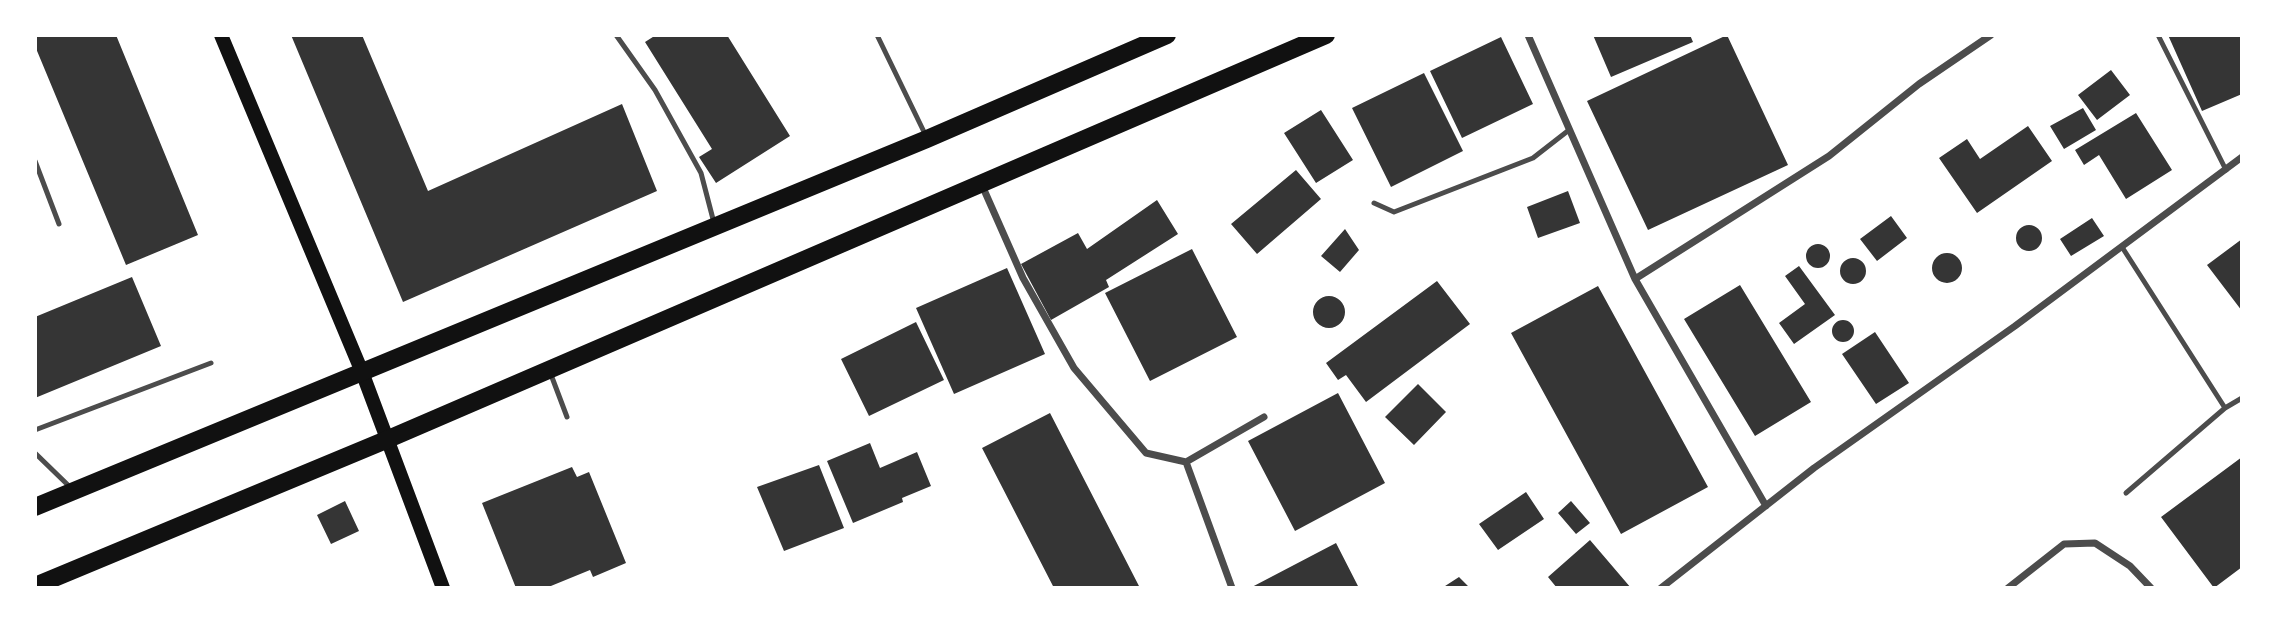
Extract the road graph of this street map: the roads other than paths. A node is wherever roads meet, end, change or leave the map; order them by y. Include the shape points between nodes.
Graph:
1 (221, 35) edge
2 (616, 35) edge
3 (877, 35) edge
4 (1167, 35) edge
5 (1326, 35) edge
6 (1528, 35) edge
7 (1991, 35) edge
8 (2158, 35) edge
9 (1569, 130) junction
10 (927, 139) junction
11 (2242, 157) edge
12 (35, 161) edge
13 (2226, 170) junction
14 (981, 182) junction
15 (1374, 202) dead end
16 (59, 224) dead end
17 (715, 226) junction
18 (2122, 247) junction
19 (1635, 279) junction
20 (211, 363) dead end
21 (549, 369) junction
22 (362, 372) junction
23 (2242, 398) edge
24 (2225, 408) junction
25 (567, 417) dead end
26 (1265, 417) dead end
27 (35, 430) edge
28 (386, 440) junction
29 (35, 453) edge
30 (1186, 462) junction
31 (74, 490) junction
32 (2126, 493) dead end
33 (1766, 506) junction
34 (35, 507) edge
35 (35, 586) edge
36 (443, 588) edge
37 (1233, 588) edge
38 (1661, 588) edge
39 (2008, 588) edge
40 (2151, 588) edge

1 - 22 main road
2 - 17 lane via 654,90 701,173
3 - 10 lane
4 - 10 main road
5 - 14 main road
6 - 9 street
7 - 19 street via 1919,84 1829,156
8 - 13 lane
9 - 15 lane via 1533,158 1394,212
9 - 19 street
10 - 17 main road
11 - 13 street
12 - 16 lane
13 - 18 street
14 - 21 main road
14 - 30 street via 1023,278 1074,368 1146,453
17 - 22 main road
18 - 24 lane
18 - 33 street
19 - 33 street
20 - 27 lane
21 - 25 lane
21 - 28 main road
22 - 28 main road
22 - 31 main road
23 - 24 lane
24 - 32 lane
26 - 30 street
28 - 35 main road
28 - 36 main road
29 - 31 lane
30 - 37 street
31 - 34 main road
33 - 38 street
39 - 40 street via 2064,544 2095,543 2130,566

